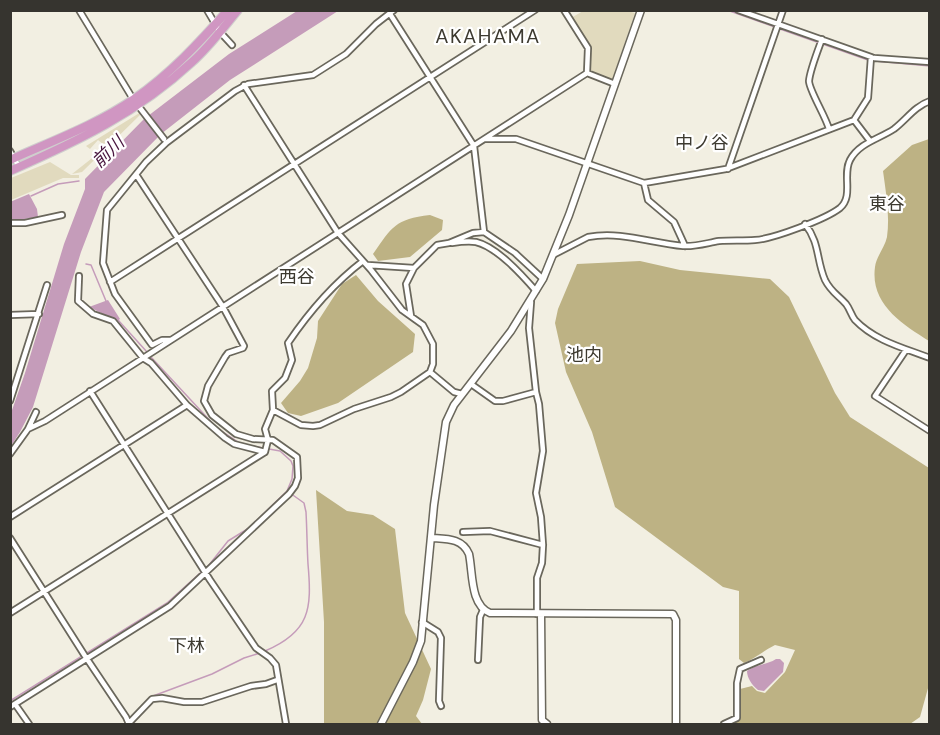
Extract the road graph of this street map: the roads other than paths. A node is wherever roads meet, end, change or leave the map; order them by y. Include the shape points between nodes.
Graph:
1 (79, 10) edge
2 (207, 10) edge
3 (228, 10) edge
4 (238, 10) edge
5 (535, 10) edge
6 (564, 10) edge
7 (640, 10) edge
8 (738, 10) edge
9 (783, 10) edge
10 (392, 12) edge
11 (778, 24) junction
12 (218, 28) junction
13 (821, 42) junction
14 (232, 45) dead end
15 (871, 57) junction
16 (930, 62) edge
17 (587, 73) junction
18 (430, 77) junction
19 (615, 84) junction
20 (244, 86) junction
21 (930, 101) edge
22 (135, 103) junction
23 (854, 120) junction
24 (829, 129) junction
25 (163, 138) dead end
26 (485, 139) junction
27 (870, 141) junction
28 (474, 146) junction
29 (12, 156) edge
30 (587, 163) junction
31 (294, 165) junction
32 (19, 167) junction
33 (728, 169) junction
34 (10, 171) edge
35 (137, 176) junction
36 (644, 183) junction
37 (62, 215) dead end
38 (10, 224) edge
39 (805, 224) junction
40 (484, 232) junction
41 (338, 233) junction
42 (177, 238) junction
43 (449, 243) junction
44 (685, 246) junction
45 (553, 255) junction
46 (364, 263) junction
47 (414, 268) junction
48 (79, 276) dead end
49 (543, 279) junction
50 (110, 282) junction
51 (48, 285) dead end
52 (537, 291) junction
53 (531, 302) junction
54 (223, 307) junction
55 (39, 314) junction
56 (10, 315) edge
57 (411, 316) junction
58 (170, 340) junction
59 (906, 350) junction
60 (146, 355) junction
61 (930, 358) edge
62 (430, 372) junction
63 (471, 384) junction
64 (90, 391) junction
65 (536, 393) junction
66 (462, 394) junction
67 (10, 401) edge
68 (187, 405) junction
69 (273, 410) junction
70 (36, 412) dead end
71 (28, 429) junction
72 (930, 431) edge
73 (125, 446) junction
74 (266, 446) junction
75 (10, 454) edge
76 (167, 512) junction
77 (10, 517) edge
78 (463, 532) dead end
79 (10, 538) edge
80 (432, 538) junction
81 (543, 545) junction
82 (204, 570) junction
83 (44, 591) junction
84 (483, 610) junction
85 (10, 613) edge
86 (539, 614) junction
87 (423, 622) junction
88 (85, 655) junction
89 (478, 660) dead end
90 (761, 660) dead end
91 (278, 680) junction
92 (13, 705) edge
93 (441, 706) dead end
94 (127, 723) edge
95 (29, 724) edge
96 (286, 724) edge
97 (381, 724) edge
98 (547, 724) edge
99 (676, 724) edge
100 (724, 724) edge

1 - 22 street
2 - 12 street
3 - 12 highway
4 - 12 highway
5 - 18 street
6 - 17 street via 588,48
7 - 19 street
8 - 11 street
9 - 11 street
10 - 18 street
10 - 20 street via 345,54 313,75
11 - 13 street
11 - 33 street
12 - 14 street
12 - 22 highway
13 - 15 street
13 - 24 street via 809,83
15 - 16 street
15 - 23 street via 868,98
17 - 19 street
17 - 26 street
18 - 28 street
18 - 31 street
19 - 30 street
20 - 31 street
20 - 35 street via 166,143
21 - 27 street
22 - 25 street
22 - 29 highway via 66,136
22 - 32 highway via 93,134
23 - 24 street
23 - 27 street
24 - 33 street
26 - 28 street
26 - 30 street via 516,139
27 - 39 street via 849,161 847,197 842,206
28 - 40 street
28 - 41 street
29 - 32 street
30 - 36 street
30 - 45 street
31 - 41 street
31 - 42 street
32 - 34 highway
33 - 36 street
35 - 42 street
35 - 50 street via 106,212 103,263
36 - 44 street via 648,200 674,222
37 - 38 street
39 - 44 street via 769,238
39 - 59 street via 815,238 829,286 855,319 873,334
40 - 43 street
40 - 49 street
41 - 46 street
41 - 54 street
42 - 50 street
42 - 54 street
43 - 47 street via 432,248
43 - 52 street via 481,244 510,264
44 - 45 street via 618,235 594,236
45 - 49 street
46 - 47 street
46 - 57 street
46 - 69 street via 340,279 288,343 292,360 285,378 272,391
47 - 57 street via 406,284
48 - 60 street via 78,301 93,314 114,321
49 - 52 street
50 - 58 street via 152,345
51 - 55 street
52 - 53 street
53 - 63 street
53 - 65 street via 529,328
54 - 58 street
54 - 74 street via 244,346 225,357 204,401 212,415 236,434
55 - 56 street
55 - 67 street
57 - 62 street via 423,325 433,344
58 - 60 street
59 - 61 street
59 - 72 street via 875,396
60 - 64 street
60 - 68 street
62 - 66 street
62 - 69 street via 401,392 320,424 302,425
63 - 65 street via 495,401
63 - 66 street
64 - 71 street
64 - 73 street
65 - 81 street via 543,451 536,493
66 - 80 street via 446,422
68 - 73 street
68 - 74 street via 234,444
69 - 74 street via 265,429
70 - 71 street
71 - 75 street
73 - 76 street
73 - 77 street
74 - 76 street
74 - 82 street via 273,440 297,457 298,478 290,493
76 - 82 street
76 - 83 street
78 - 81 street via 489,531
79 - 83 street
80 - 84 street via 457,541 466,548 476,596
80 - 87 street
81 - 86 street via 537,578
82 - 88 street via 170,606
82 - 91 street via 260,652 274,661
83 - 85 street
83 - 88 street
84 - 86 street via 496,614
84 - 89 street
86 - 98 street via 542,720
86 - 99 street via 673,614
87 - 93 street via 441,638
87 - 97 street via 419,649
88 - 92 street via 46,686
88 - 94 street
90 - 100 street via 740,669 737,718
91 - 94 street via 202,702 152,699
91 - 96 street
92 - 95 street

